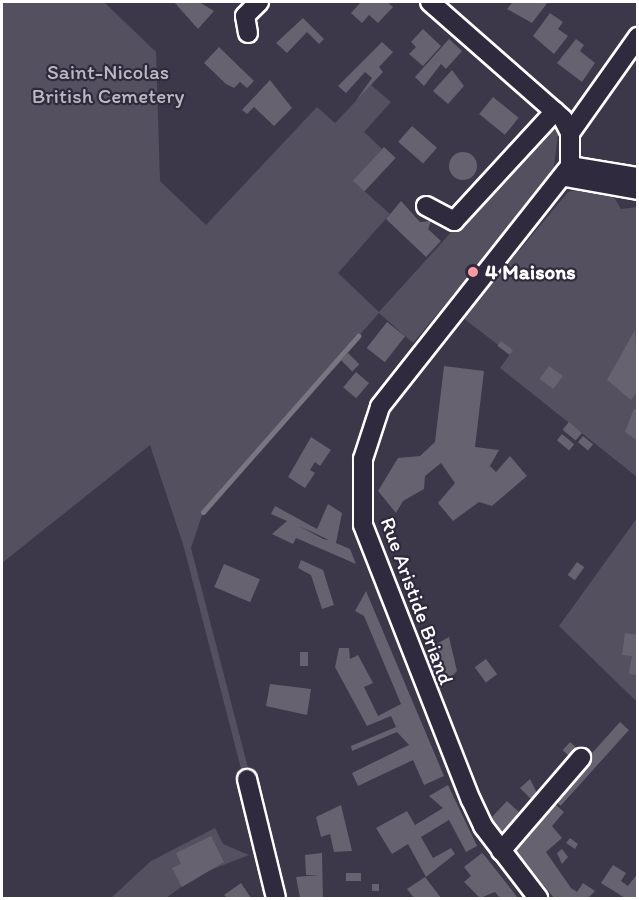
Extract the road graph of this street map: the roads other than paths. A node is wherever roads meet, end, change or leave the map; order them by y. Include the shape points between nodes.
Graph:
1 (259, 2) edge
2 (430, 2) edge
3 (248, 33) dead end
4 (638, 37) edge
5 (562, 121) junction
6 (567, 172) junction
7 (638, 177) edge
8 (638, 190) edge
9 (426, 206) dead end
10 (581, 758) dead end
11 (247, 779) dead end
12 (501, 851) junction
13 (276, 898) edge
14 (538, 898) edge

1 - 3 street via 245,16
2 - 5 street
4 - 5 street
5 - 6 street
5 - 9 street via 454,221
6 - 7 street
6 - 8 street
6 - 12 street, Rue Aristide Briand via 392,390 368,434 363,459 360,504 369,547 471,800
10 - 12 street
11 - 13 street
12 - 14 street, Rue Aristide Briand

